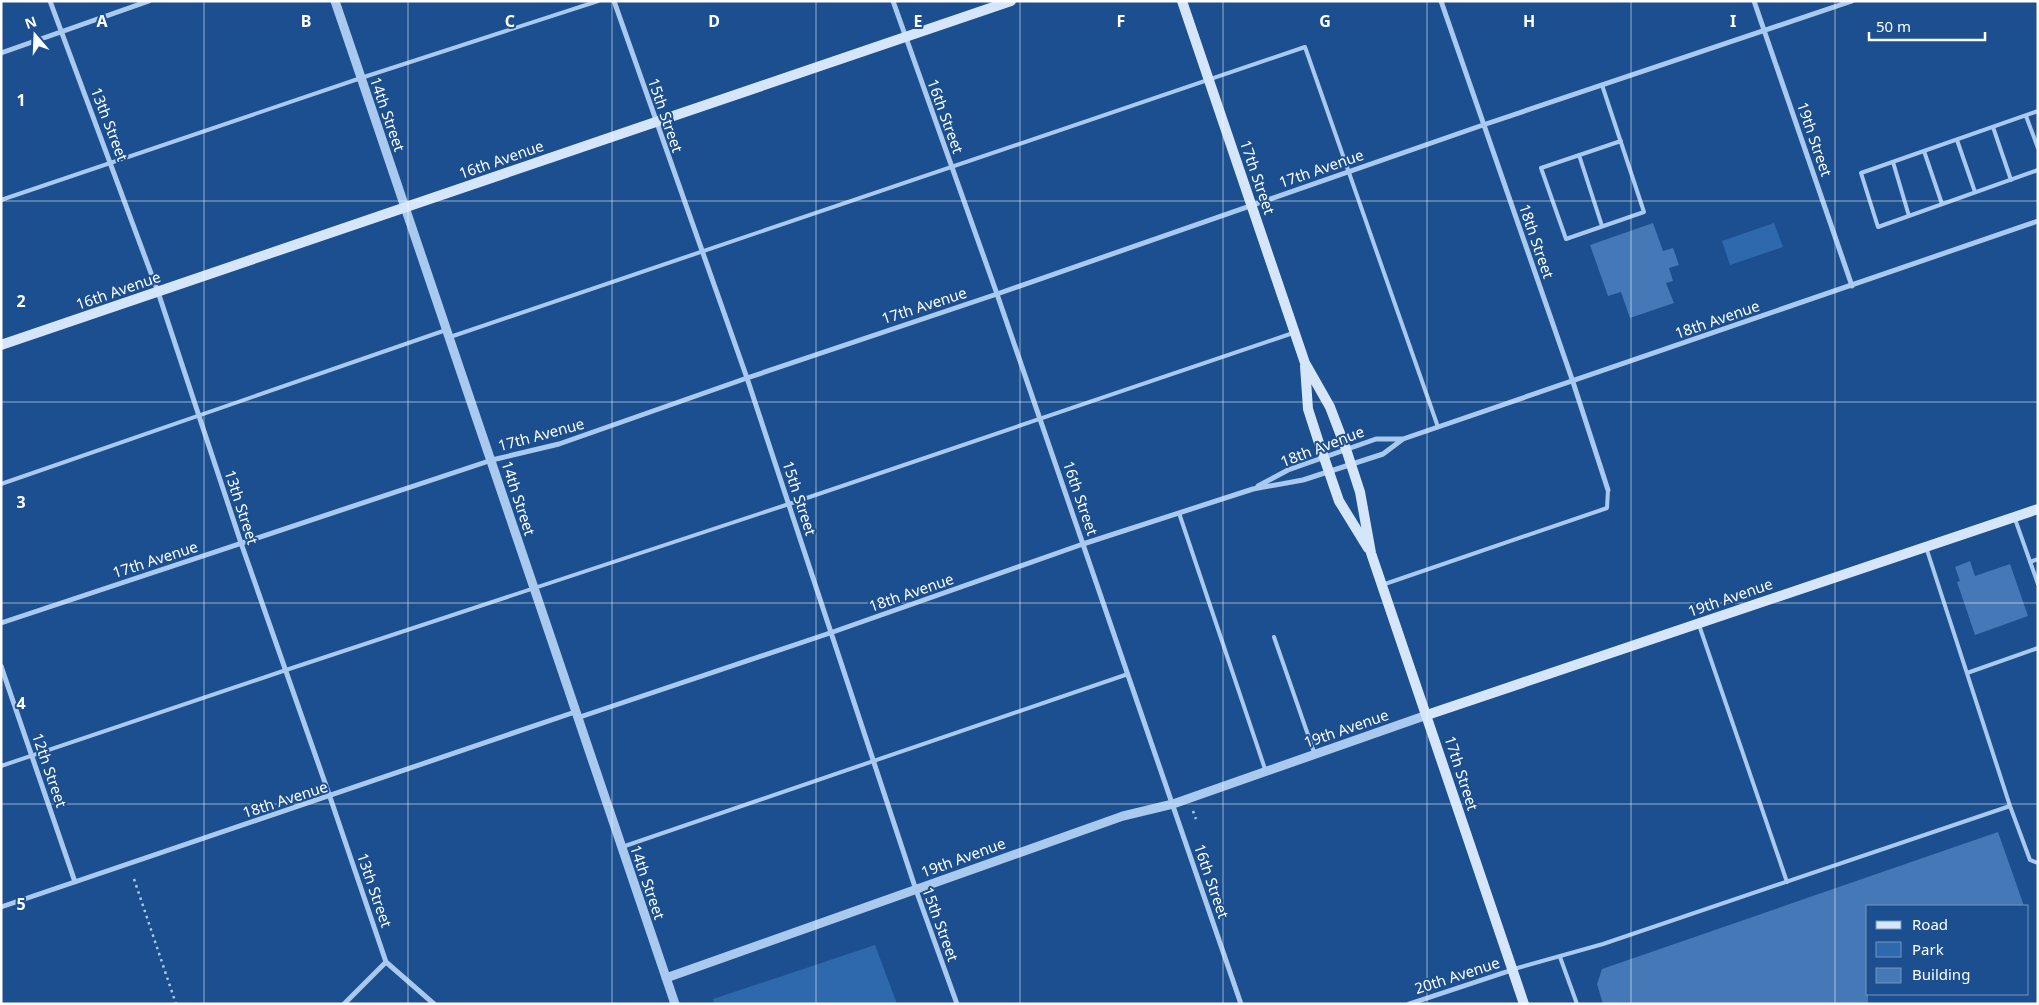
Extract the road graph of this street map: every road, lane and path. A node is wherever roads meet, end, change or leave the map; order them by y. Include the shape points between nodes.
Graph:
1 (50, 1) edge
2 (149, 1) edge
3 (334, 1) edge
4 (598, 1) edge
5 (614, 1) edge
6 (893, 1) edge
7 (1011, 1) edge
8 (1182, 1) edge
9 (1441, 1) edge
10 (1754, 1) edge
11 (1852, 1) edge
12 (996, 4) edge
13 (61, 32) junction
14 (1764, 32) junction
15 (904, 38) junction
16 (1, 53) edge
17 (361, 78) junction
18 (1209, 80) junction
19 (1602, 85) junction
20 (2038, 112) edge
21 (2026, 116) junction
22 (656, 122) junction
23 (1483, 125) junction
24 (1993, 127) junction
25 (1957, 140) junction
26 (1621, 141) junction
27 (2038, 148) edge
28 (1924, 151) junction
29 (1579, 155) junction
30 (111, 162) junction
31 (1893, 162) junction
32 (952, 168) junction
33 (2038, 170) edge
34 (1350, 171) junction
35 (2011, 180) junction
36 (1975, 192) junction
37 (1, 200) edge
38 (1942, 204) junction
39 (1252, 206) junction
40 (406, 207) junction
41 (1909, 216) junction
42 (2038, 221) edge
43 (1602, 226) junction
44 (702, 252) junction
45 (1852, 286) junction
46 (158, 292) junction
47 (998, 294) junction
48 (1295, 332) junction
49 (449, 333) junction
50 (1, 345) edge
51 (1305, 363) junction
52 (747, 378) junction
53 (1573, 382) junction
54 (199, 417) junction
55 (1040, 418) junction
56 (1438, 427) junction
57 (1403, 439) junction
58 (1346, 449) junction
59 (1324, 456) junction
60 (492, 460) junction
61 (1351, 464) junction
62 (1329, 472) junction
63 (1, 484) edge
64 (1253, 489) junction
65 (1608, 490) joint
66 (789, 504) junction
67 (2038, 509) edge
68 (1179, 513) junction
69 (2014, 517) junction
70 (241, 543) junction
71 (1083, 544) junction
72 (1926, 547) junction
73 (1371, 553) junction
74 (2038, 559) edge
75 (2030, 562) junction
76 (2038, 584) edge
77 (1382, 585) junction
78 (534, 588) junction
79 (1, 623) edge
80 (1698, 623) junction
81 (830, 633) junction
82 (1274, 638) dead end
83 (2038, 648) edge
84 (1, 666) edge
85 (286, 670) junction
86 (1967, 673) junction
87 (1128, 674) junction
88 (576, 715) junction
89 (1427, 716) junction
90 (1315, 755) junction
91 (32, 756) junction
92 (872, 761) junction
93 (1, 766) edge
94 (1266, 772) junction
95 (330, 797) junction
96 (1173, 804) junction
97 (2010, 806) junction
98 (1193, 810) dead end
99 (1196, 819) dead end
100 (621, 847) junction
101 (2038, 863) edge
102 (134, 880) dead end
103 (75, 882) junction
104 (1787, 882) junction
105 (916, 890) junction
106 (1, 907) edge
107 (1560, 957) junction
108 (386, 962) junction
109 (1512, 970) junction
110 (666, 978) junction
111 (176, 1004) edge
112 (344, 1004) edge
113 (434, 1004) edge
114 (675, 1004) edge
115 (957, 1004) edge
116 (1241, 1004) edge
117 (1409, 1004) edge
118 (1524, 1004) edge
119 (1577, 1004) edge

1 - 13 street, 13th Street
2 - 13 street
3 - 17 street, 14th Street
4 - 17 lane
5 - 22 street, 15th Street
6 - 15 street, 16th Street
7 - 12 main road, 16th Avenue
8 - 18 main road, 17th Street
9 - 23 street, 18th Street
10 - 14 street, 19th Street
11 - 14 street, 17th Avenue
12 - 15 main road, 16th Avenue
13 - 16 street
13 - 30 street, 13th Street
14 - 19 street, 17th Avenue
14 - 45 street, 19th Street
15 - 22 main road, 16th Avenue
15 - 32 street, 16th Street
17 - 30 lane
17 - 40 street, 14th Street
18 - 32 lane
18 - 34 lane via 1305,47
18 - 39 main road, 17th Street
19 - 23 street, 17th Avenue
19 - 26 lane
20 - 21 lane
21 - 24 lane
21 - 27 lane
22 - 40 main road, 16th Avenue
22 - 44 street, 15th Street
23 - 34 street, 17th Avenue
23 - 53 street, 18th Street
24 - 25 lane
24 - 35 lane
25 - 28 lane
25 - 36 lane
26 - 29 lane
26 - 43 lane via 1644,212
28 - 31 lane
28 - 38 lane
29 - 43 lane
29 - 43 lane via 1542,168 1566,238
30 - 37 lane
30 - 46 street, 13th Street
31 - 41 lane
31 - 41 lane via 1861,173 1878,227
32 - 44 lane
32 - 47 street, 16th Street
33 - 35 lane
34 - 39 street, 17th Avenue
34 - 56 lane
35 - 36 lane
36 - 38 lane
38 - 41 lane
39 - 47 street, 17th Avenue
39 - 48 main road, 17th Street
40 - 46 main road, 16th Avenue
40 - 49 street, 14th Street
42 - 45 street, 18th Avenue
44 - 49 lane
44 - 52 street, 15th Street
45 - 53 street, 18th Avenue
46 - 50 main road, 16th Avenue
46 - 54 street, 13th Street
47 - 52 street, 17th Avenue
47 - 55 street, 16th Street
48 - 51 main road, 17th Street
48 - 55 lane
49 - 54 lane
49 - 60 street, 14th Street
51 - 58 main road, 17th Street via 1330,407
51 - 59 main road, 17th Street via 1308,409
52 - 60 street, 17th Avenue via 559,444
52 - 66 street, 15th Street
53 - 56 street, 18th Avenue
53 - 65 street, 18th Street
54 - 63 lane
54 - 70 street, 13th Street
55 - 66 lane
55 - 71 street, 16th Street
56 - 57 street, 18th Avenue
57 - 58 street, 18th Avenue via 1376,439
57 - 61 street, 18th Avenue via 1383,454
58 - 59 street, 18th Avenue
58 - 61 main road, 17th Street
59 - 62 main road, 17th Street
59 - 64 street, 18th Avenue
60 - 70 street, 17th Avenue
60 - 78 street, 14th Street
61 - 62 street, 18th Avenue
61 - 73 main road, 17th Street via 1360,492
62 - 64 street, 18th Avenue
62 - 73 main road, 17th Street via 1340,501
64 - 68 street, 18th Avenue
65 - 77 lane via 1607,508
66 - 78 lane
66 - 81 street, 15th Street
67 - 69 main road, 19th Avenue
68 - 71 street, 18th Avenue
68 - 94 lane
69 - 72 main road, 19th Avenue
69 - 75 lane
70 - 79 street, 17th Avenue
70 - 85 street, 13th Street
71 - 81 street, 18th Avenue
71 - 87 street, 16th Street
72 - 80 main road, 19th Avenue
72 - 86 lane
73 - 77 main road, 17th Street
74 - 75 lane
75 - 76 lane
77 - 89 main road, 17th Street
78 - 85 lane
78 - 88 street, 14th Street
80 - 89 main road, 19th Avenue
80 - 104 lane
81 - 88 street, 18th Avenue
81 - 92 street, 15th Street
82 - 90 lane
83 - 86 lane
84 - 91 street, 12th Street
85 - 91 lane
85 - 95 street, 13th Street
86 - 97 lane
87 - 92 lane
87 - 96 street, 16th Street
88 - 95 street, 18th Avenue
88 - 100 street, 14th Street
89 - 90 street, 19th Avenue
89 - 109 main road, 17th Street
90 - 94 street, 19th Avenue
91 - 93 lane
91 - 103 street, 12th Street
92 - 100 lane
92 - 105 street, 15th Street
94 - 96 street, 19th Avenue
95 - 103 street, 18th Avenue
95 - 108 street, 13th Street
96 - 105 street, 19th Avenue via 1123,816
96 - 116 street, 16th Street
97 - 101 lane via 2030,860
97 - 104 lane
98 - 99 path
100 - 110 street, 14th Street
102 - 111 path
103 - 106 street, 18th Avenue
104 - 107 lane
105 - 110 street, 19th Avenue
105 - 115 street, 15th Street
107 - 109 lane
107 - 119 lane
108 - 112 street
108 - 113 street
109 - 117 street, 20th Avenue
109 - 118 main road, 17th Street
110 - 114 street, 14th Street

